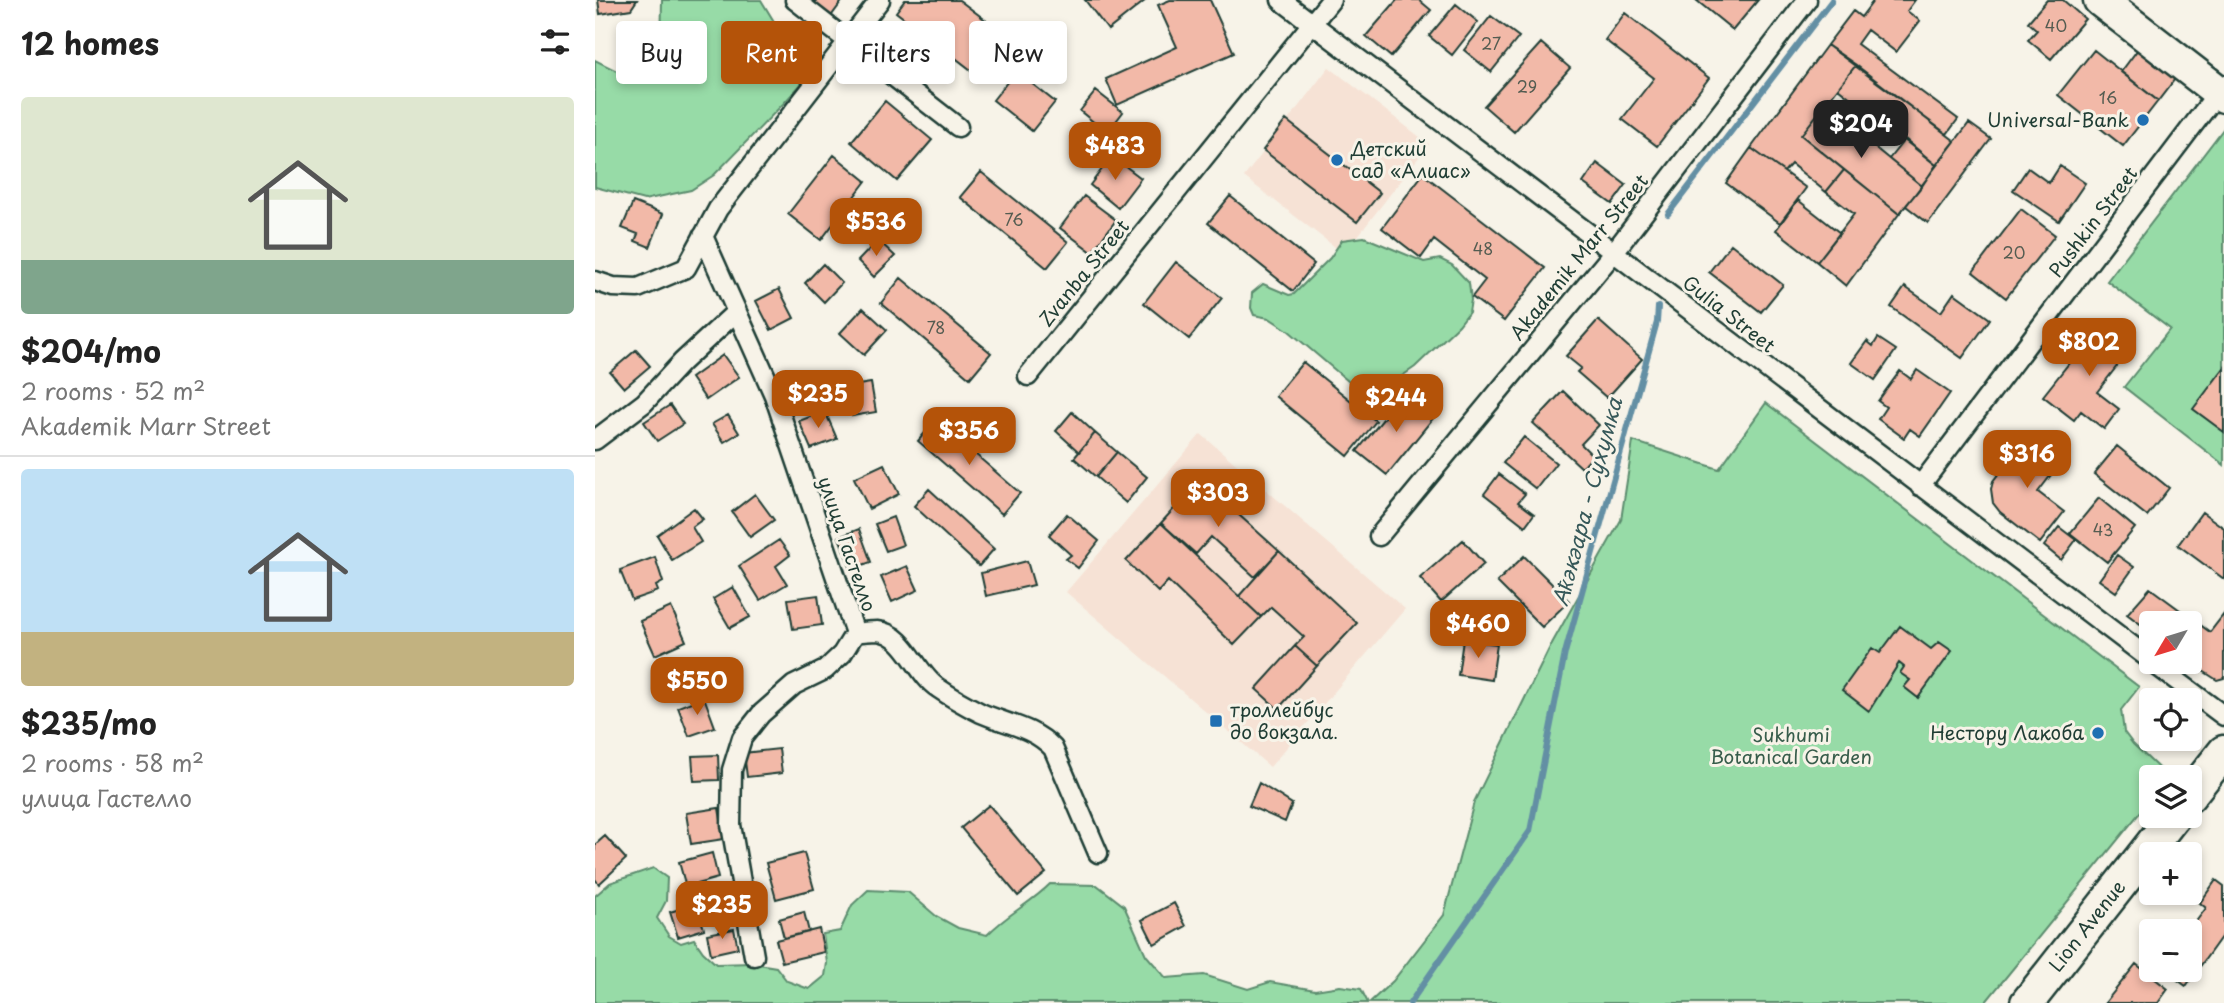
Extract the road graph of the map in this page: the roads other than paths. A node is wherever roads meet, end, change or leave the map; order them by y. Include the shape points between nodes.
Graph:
1 (795, 0) edge
2 (880, 0) edge
3 (1281, 0) edge
4 (1331, 0) edge
5 (1807, 0) edge
6 (2100, 0) edge
7 (864, 21) edge
8 (1312, 23) junction
9 (836, 32) edge
10 (836, 57) edge
11 (902, 84) edge
12 (2222, 90) edge
13 (958, 127) dead end
14 (703, 236) junction
15 (1614, 251) junction
16 (595, 281) edge
17 (736, 313) junction
18 (1028, 376) dead end
19 (595, 440) edge
20 (1920, 486) junction
21 (1379, 536) dead end
22 (855, 633) junction
23 (2139, 652) edge
24 (2168, 674) edge
25 (2224, 716) edge
26 (2224, 752) edge
27 (2202, 780) edge
28 (2165, 828) edge
29 (1098, 853) dead end
30 (754, 956) dead end
31 (2027, 1003) edge

1 - 9 street
2 - 7 street
3 - 8 street, Gulia Street
4 - 8 street, Zvanba Street
5 - 15 street, Akademik Marr Street
6 - 12 highway
8 - 15 street, Gulia Street
8 - 18 street, Zvanba Street
10 - 14 street via 718,209
11 - 13 street
12 - 20 street, Pushkin Street
14 - 16 street via 685,268 638,288
14 - 17 street, улица Гастелло
15 - 20 street, Gulia Street
15 - 21 street, Akademik Marr Street
17 - 19 street via 644,403
17 - 22 street, улица Гастелло via 774,395
20 - 23 street, Gulia Street
22 - 29 street via 879,631 893,637 936,687 980,713 1044,738 1053,748
22 - 30 street, улица Гастелло via 825,670 794,685 761,714 743,738 732,770 731,825
24 - 25 street, Gulia Street
26 - 27 highway
28 - 31 highway, Lion Avenue

